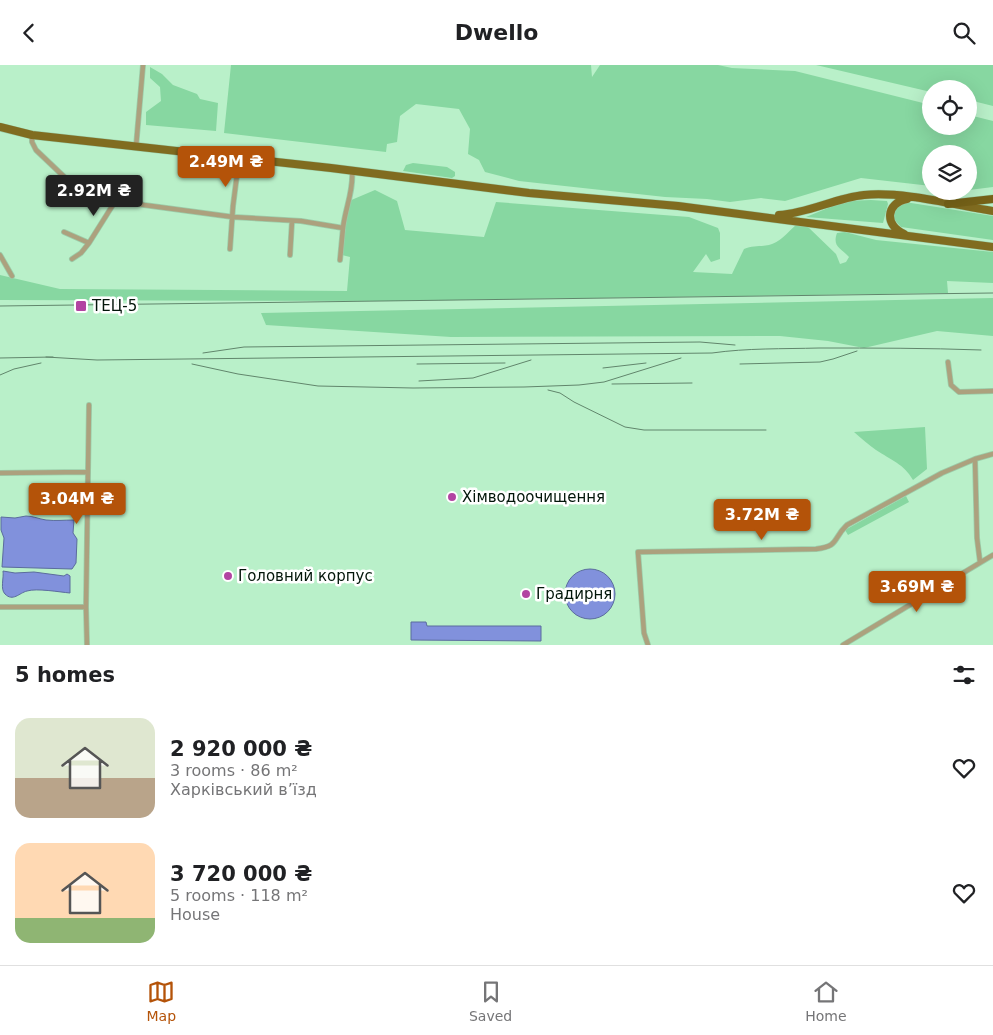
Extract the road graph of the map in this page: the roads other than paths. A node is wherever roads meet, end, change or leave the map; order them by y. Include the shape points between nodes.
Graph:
1 (143, 65) edge
2 (0, 127) edge
3 (32, 135) junction
4 (136, 147) junction
5 (239, 159) junction
6 (352, 171) junction
7 (914, 198) junction
8 (993, 199) edge
9 (116, 200) junction
10 (948, 204) junction
11 (993, 211) edge
12 (761, 216) junction
13 (233, 217) junction
14 (292, 221) junction
15 (343, 228) junction
16 (64, 232) dead end
17 (912, 236) junction
18 (89, 243) junction
19 (993, 247) edge
20 (230, 249) dead end
21 (0, 255) edge
22 (290, 255) dead end
23 (72, 259) dead end
24 (340, 260) dead end
25 (12, 276) dead end
26 (948, 363) dead end
27 (993, 391) edge
28 (89, 405) dead end
29 (993, 454) edge
30 (975, 459) junction
31 (87, 471) junction
32 (0, 473) edge
33 (993, 555) edge
34 (980, 562) junction
35 (0, 607) edge
36 (86, 607) junction
37 (87, 645) edge
38 (648, 645) edge
39 (843, 645) edge

1 - 4 street
2 - 3 main road
3 - 4 main road
3 - 9 street via 36,150 77,189
4 - 5 main road
5 - 6 main road
5 - 13 street
6 - 12 main road via 529,193
6 - 15 street via 353,181
7 - 10 main road
7 - 12 main road via 864,195 800,212
7 - 17 main road via 896,203 890,215 897,230
8 - 10 highway
9 - 13 street
9 - 18 street
10 - 11 main road
12 - 17 main road
13 - 14 street
13 - 20 street
14 - 15 street
14 - 22 street
15 - 24 street
16 - 18 street
17 - 19 main road
18 - 23 street
21 - 25 street
26 - 27 street via 951,385 959,392
28 - 31 street
29 - 30 street
30 - 34 street
30 - 38 street via 942,473 847,525 829,547 638,552 644,633
31 - 32 street
31 - 36 street
33 - 34 street
34 - 39 street
35 - 36 street
36 - 37 street

